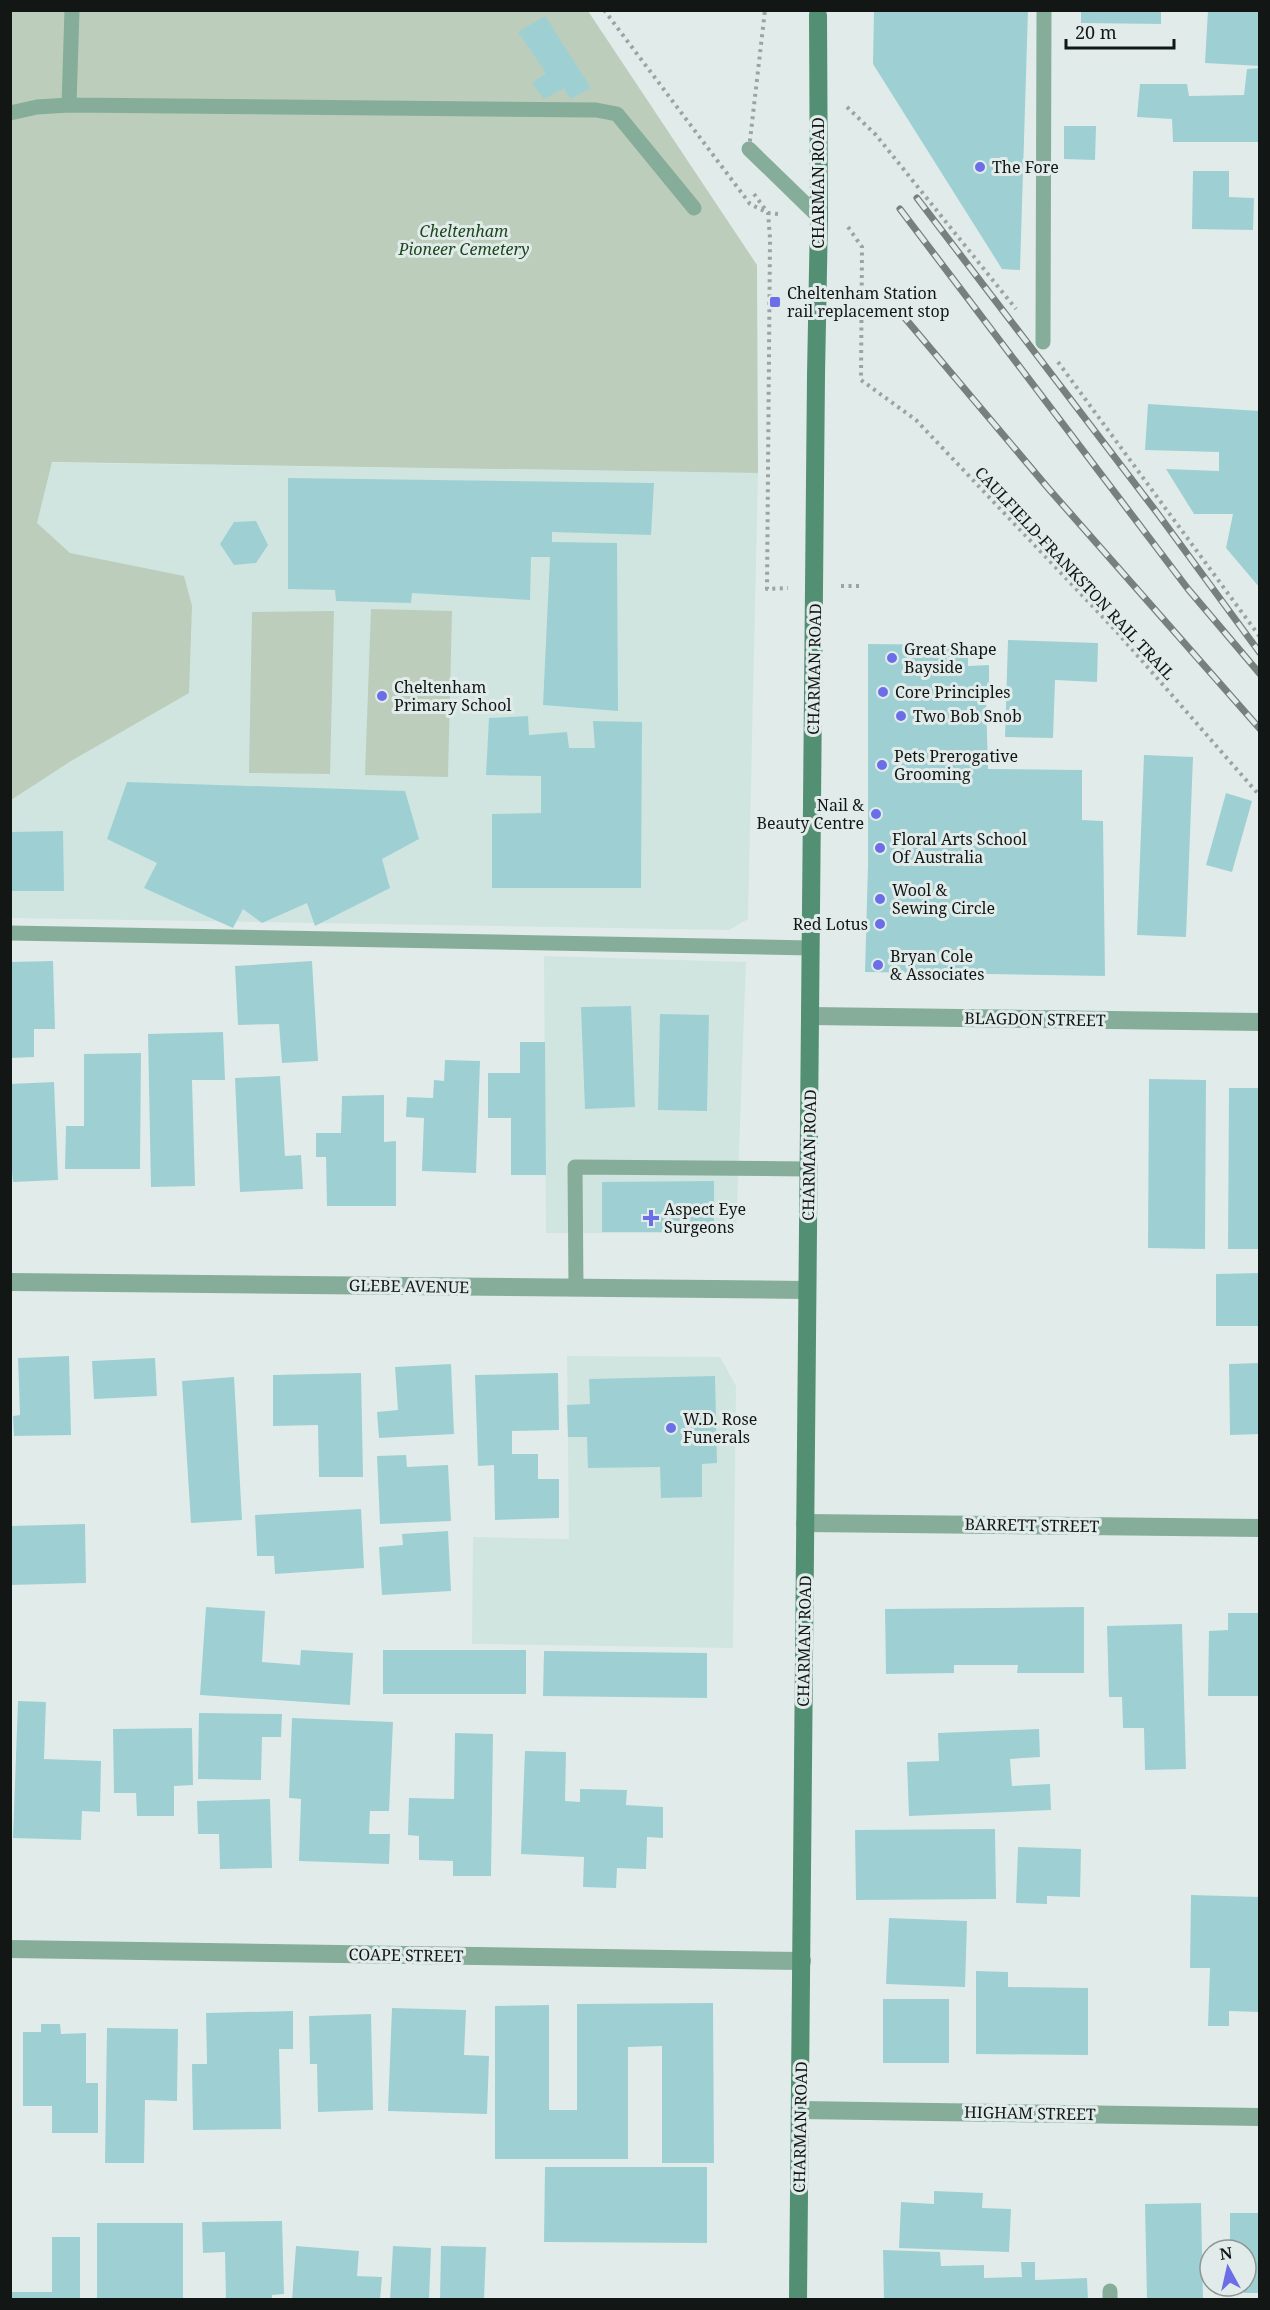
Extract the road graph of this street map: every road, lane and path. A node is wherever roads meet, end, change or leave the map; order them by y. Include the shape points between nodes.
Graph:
1 (72, 10) edge
2 (604, 10) edge
3 (765, 10) edge
4 (1044, 10) edge
5 (818, 13) edge
6 (69, 105) junction
7 (847, 107) dead end
8 (10, 113) edge
9 (748, 154) joint
10 (750, 188) dead end
11 (750, 204) dead end
12 (694, 208) dead end
13 (819, 217) junction
14 (1043, 342) junction
15 (861, 380) dead end
16 (861, 586) dead end
17 (815, 587) junction
18 (1260, 637) edge
19 (1260, 796) edge
20 (10, 933) edge
21 (811, 948) junction
22 (811, 1016) junction
23 (1260, 1022) edge
24 (808, 1170) junction
25 (10, 1282) edge
26 (576, 1288) junction
27 (807, 1290) junction
28 (806, 1523) junction
29 (1260, 1528) edge
30 (10, 1949) edge
31 (802, 1961) junction
32 (800, 2110) junction
33 (1260, 2116) edge
34 (798, 2300) edge

1 - 6 lane
2 - 11 path
3 - 9 path, bridge
4 - 14 lane
5 - 13 main road, CHARMAN ROAD, bridge
6 - 8 lane
6 - 12 lane via 596,110 617,114
7 - 14 path via 876,135
9 - 13 lane
10 - 17 path via 768,213 770,238 767,589
13 - 17 main road, CHARMAN ROAD
14 - 18 path
15 - 19 path, CAULFIELD-FRANKSTON RAIL TRAIL via 916,420 1116,631
16 - 17 path
17 - 21 main road, CHARMAN ROAD
20 - 21 lane
21 - 22 main road, CHARMAN ROAD
22 - 23 street, BLAGDON STREET
22 - 24 main road, CHARMAN ROAD
24 - 26 lane via 575,1167
24 - 27 main road, CHARMAN ROAD
25 - 26 street, GLEBE AVENUE
26 - 27 street, GLEBE AVENUE
27 - 28 main road, CHARMAN ROAD
28 - 29 street, BARRETT STREET
28 - 31 main road, CHARMAN ROAD
30 - 31 street, COAPE STREET
31 - 32 main road, CHARMAN ROAD
32 - 33 street, HIGHAM STREET
32 - 34 main road, CHARMAN ROAD

